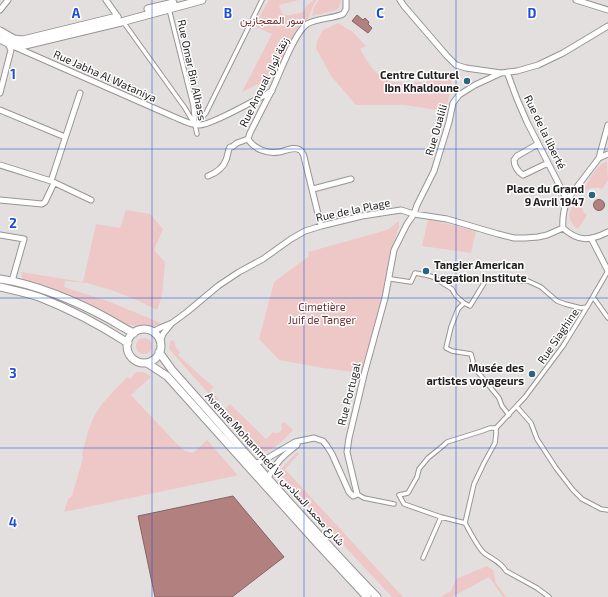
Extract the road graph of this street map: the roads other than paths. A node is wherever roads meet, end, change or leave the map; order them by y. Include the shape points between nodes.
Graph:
1 (8, 0) edge
2 (106, 0) edge
3 (183, 0) edge
4 (202, 0) edge
5 (262, 0) edge
6 (346, 0) edge
7 (400, 0) edge
8 (576, 0) edge
9 (169, 9) junction
10 (0, 10) edge
11 (608, 10) edge
12 (118, 17) junction
13 (124, 23) dead end
14 (608, 26) edge
15 (0, 32) edge
16 (0, 39) edge
17 (8, 44) junction
18 (507, 72) junction
19 (501, 73) junction
20 (272, 91) junction
21 (0, 93) edge
22 (80, 93) dead end
23 (0, 110) edge
24 (195, 125) junction
25 (608, 125) edge
26 (197, 134) dead end
27 (65, 137) junction
28 (248, 139) junction
29 (538, 144) junction
30 (608, 154) edge
31 (598, 158) junction
32 (548, 163) junction
33 (0, 165) edge
34 (208, 176) dead end
35 (351, 179) dead end
36 (52, 182) junction
37 (312, 190) junction
38 (0, 200) edge
39 (91, 200) dead end
40 (567, 200) junction
41 (414, 214) junction
42 (321, 226) junction
43 (563, 228) junction
44 (608, 232) edge
45 (0, 235) edge
46 (591, 238) junction
47 (608, 271) edge
48 (391, 279) dead end
49 (0, 280) edge
50 (12, 281) junction
51 (0, 288) edge
52 (593, 298) junction
53 (464, 303) junction
54 (587, 308) junction
55 (608, 318) edge
56 (172, 323) junction
57 (153, 332) junction
58 (134, 333) junction
59 (160, 342) junction
60 (128, 343) junction
61 (159, 352) junction
62 (147, 363) junction
63 (517, 407) junction
64 (509, 415) junction
65 (496, 428) junction
66 (300, 442) junction
67 (256, 464) junction
68 (268, 478) junction
69 (357, 494) junction
70 (394, 504) dead end
71 (608, 510) edge
72 (441, 517) junction
73 (465, 523) junction
74 (423, 558) dead end
75 (367, 597) edge
76 (377, 597) edge
77 (549, 597) edge

1 - 10 street
2 - 12 street
3 - 12 main road
4 - 9 main road
5 - 24 street via 206,114
6 - 20 street, Rue Anoual زنقة انوال via 343,14 304,26
7 - 19 street via 456,64
8 - 11 street
9 - 17 main road via 28,44
9 - 24 street, Rue Omar Bin Alhass via 193,105
12 - 15 main road via 19,40
13 - 24 street
14 - 18 street via 538,65
16 - 17 main road
17 - 21 street via 11,50
17 - 24 street, Rue Jabha Al Wataniya
18 - 19 street
18 - 29 street, Rue de la liberté
19 - 41 street, Rue Oualili via 475,85 459,95 453,103 437,163
20 - 24 street via 209,123
20 - 28 street, Rue Anoual زنقة انوال
22 - 27 street
23 - 27 street
24 - 26 street, Rue Omar Bin Alhass
25 - 31 street
27 - 36 street
28 - 34 street via 230,147 221,168
28 - 37 street, Rue Anoual زنقة انوال via 264,151 296,148 299,150 303,154
29 - 32 street, Rue de la liberté
29 - 32 street via 514,160 518,172 523,175
30 - 31 street
31 - 40 street
32 - 40 street, Rue de la liberté
33 - 36 street
35 - 37 street
36 - 38 street via 42,204
36 - 39 street
37 - 42 street, Rue Anoual زنقة انوال
40 - 43 street
41 - 42 street, Rue de la Plage via 401,210 390,211
41 - 43 street, Rue de la Plage via 438,217 514,238 538,237
41 - 69 street, Rue Portugal via 394,250 385,298 349,438 347,452
42 - 56 street, Rue de la Plage via 305,231 239,272
43 - 46 street via 572,236
44 - 46 street
45 - 50 street via 24,239
46 - 47 street
47 - 52 street, Rue Siaghine
48 - 53 street via 411,282 416,273 433,277 452,289
49 - 50 main road
50 - 58 main road via 86,308
51 - 60 main road via 20,292 70,310
52 - 54 street, Rue Siaghine
52 - 55 street
53 - 54 street via 470,306 486,280 528,281 541,287 557,301
53 - 64 street via 458,309 446,348 471,354 473,366 499,398
54 - 63 street, Rue Siaghine via 563,346
56 - 57 street
56 - 59 street
57 - 58 main road via 144,330
57 - 59 main road
58 - 60 main road
59 - 61 main road
60 - 62 main road via 127,349 131,357 138,362
61 - 62 main road
61 - 67 main road, Avenue Mohammed VI شارع محمد السادس
62 - 75 main road, Avenue Mohammed VI شارع محمد السادس via 167,376
63 - 64 street, Rue Siaghine
63 - 71 street via 531,423 537,439 573,490 582,499
64 - 65 street, Rue Siaghine
65 - 72 street via 447,442 419,469 408,493 399,494 404,504
65 - 73 street via 495,443 474,484
66 - 67 street via 295,442
66 - 68 street via 282,456
66 - 69 street via 314,438 323,441 330,450 349,492 353,496
67 - 68 main road, Avenue Mohammed VI شارع محمد السادس
68 - 76 main road, Avenue Mohammed VI شارع محمد السادس
69 - 70 street via 364,498
72 - 73 street
72 - 74 street
73 - 77 street via 483,552 504,566 506,571

